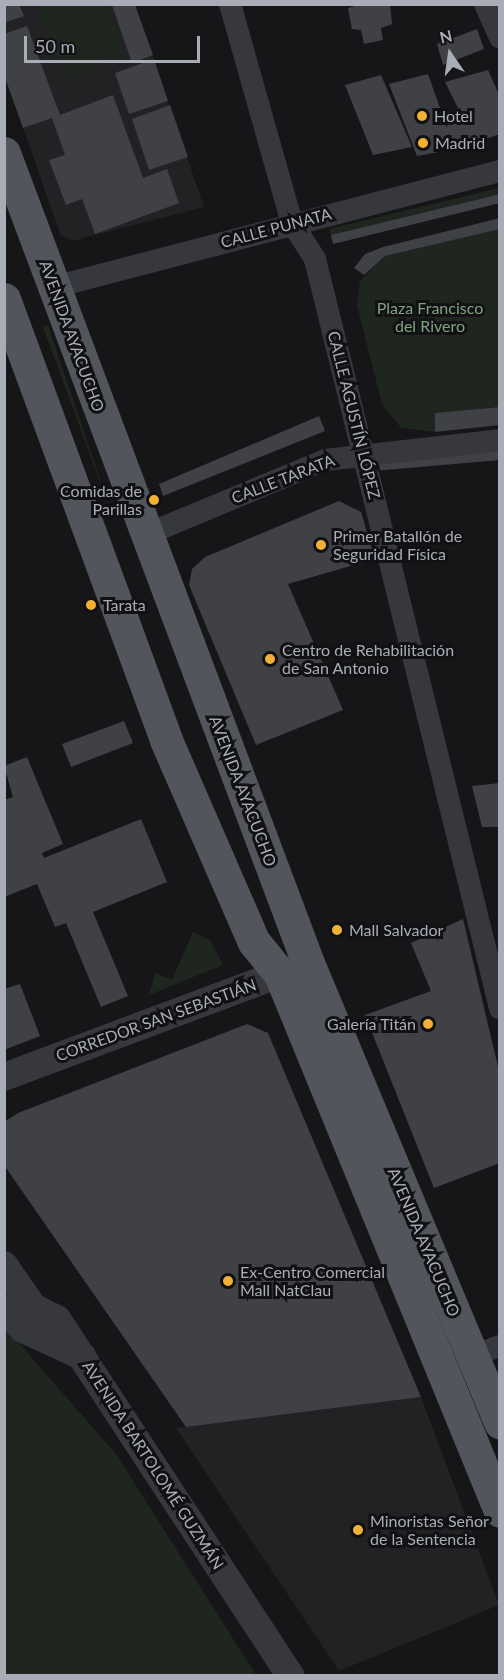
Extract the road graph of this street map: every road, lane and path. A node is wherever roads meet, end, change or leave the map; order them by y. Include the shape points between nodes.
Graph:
1 (230, 4) edge
2 (485, 4) edge
3 (500, 38) edge
4 (4, 153) edge
5 (500, 171) edge
6 (292, 223) junction
7 (54, 287) junction
8 (4, 299) edge
9 (500, 440) edge
10 (364, 453) junction
11 (145, 535) junction
12 (294, 968) junction
13 (500, 1008) edge
14 (4, 1077) edge
15 (4, 1265) edge
16 (4, 1308) edge
17 (486, 1351) edge
18 (82, 1356) junction
19 (500, 1422) edge
20 (500, 1511) edge
21 (291, 1676) edge

1 - 6 street, CALLE AGUSTÍN LÓPEZ
2 - 3 street
4 - 7 main road, AVENIDA AYACUCHO
5 - 6 street, CALLE PUNATA
6 - 7 street, CALLE PUNATA
6 - 10 street, CALLE AGUSTÍN LÓPEZ via 315,259
7 - 11 main road, AVENIDA AYACUCHO
8 - 12 main road, AVENIDA AYACUCHO via 166,740 254,942
9 - 10 street, CALLE TARATA
10 - 11 street, CALLE TARATA via 326,460
10 - 13 street, CALLE AGUSTÍN LÓPEZ
11 - 12 main road, AVENIDA AYACUCHO
12 - 14 street, CORREDOR SAN SEBASTIÁN
12 - 17 main road, AVENIDA AYACUCHO
12 - 20 main road, AVENIDA AYACUCHO
15 - 18 street, AVENIDA BARTOLOMÉ GUZMÁN via 33,1307 57,1319
16 - 18 street via 22,1329
17 - 19 main road, AVENIDA AYACUCHO
18 - 21 street, AVENIDA BARTOLOMÉ GUZMÁN

